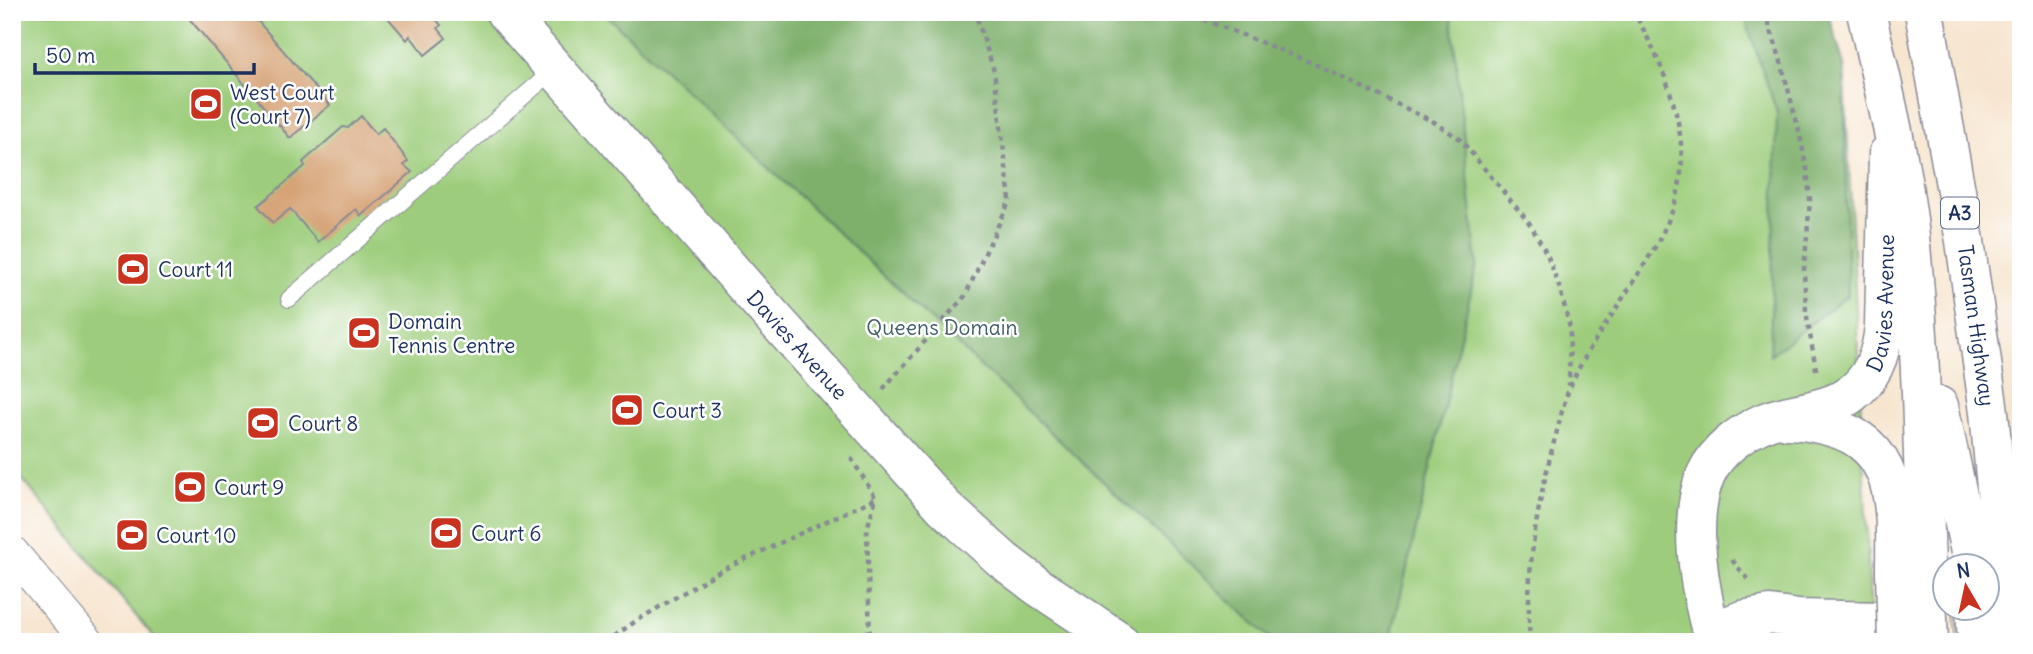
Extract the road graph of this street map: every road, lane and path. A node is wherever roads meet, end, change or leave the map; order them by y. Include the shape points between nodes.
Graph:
1 (505, 12) edge
2 (975, 12) edge
3 (1185, 12) edge
4 (1634, 12) edge
5 (1765, 12) edge
6 (1866, 12) edge
7 (1924, 12) edge
8 (554, 69) junction
9 (1889, 114) junction
10 (1915, 295) junction
11 (289, 299) dead end
12 (1816, 380) dead end
13 (1569, 389) junction
14 (860, 415) junction
15 (1768, 421) junction
16 (876, 498) junction
17 (1697, 522) junction
18 (1986, 552) edge
19 (1987, 552) edge
20 (1731, 558) dead end
21 (19, 572) edge
22 (1911, 573) junction
23 (2002, 612) edge
24 (1976, 622) edge
25 (1766, 625) edge
26 (869, 626) junction
27 (1713, 637) edge
28 (88, 642) edge
29 (606, 642) edge
30 (862, 642) edge
31 (870, 642) edge
32 (1121, 642) edge
33 (1530, 642) edge
34 (1898, 642) edge
35 (1929, 642) edge
36 (1977, 642) edge
37 (2010, 642) edge

1 - 8 main road, Davies Avenue
2 - 14 path via 994,71 1010,200 965,296
3 - 13 path via 1310,62 1460,139 1530,224 1547,254 1570,328
4 - 13 path via 1668,83 1681,145 1681,174 1658,242
5 - 12 path via 1807,170 1810,201 1804,270
6 - 9 main road
7 - 19 main road, Tasman Highway / A3 via 1965,241 1989,412
8 - 11 lane
8 - 14 main road, Davies Avenue
9 - 10 main road
9 - 15 main road, Davies Avenue via 1884,325 1878,359 1849,396
10 - 18 main road
10 - 22 main road
13 - 33 path via 1535,524
14 - 16 path via 846,449
14 - 32 main road, Davies Avenue via 976,537 1037,586
15 - 17 main road, Davies Avenue via 1717,456 1699,495
15 - 22 main road via 1824,425 1871,449 1882,464 1893,496
16 - 26 path via 867,529
16 - 29 path via 718,572
17 - 25 main road via 1713,573
17 - 27 main road, Davies Avenue via 1702,586
20 - 25 path via 1748,581
21 - 28 street
22 - 34 main road, bridge
22 - 35 main road, bridge
23 - 37 main road, Tasman Highway / A3, bridge
24 - 36 main road, bridge
25 - 27 main road via 1742,620
26 - 30 path
26 - 31 path

